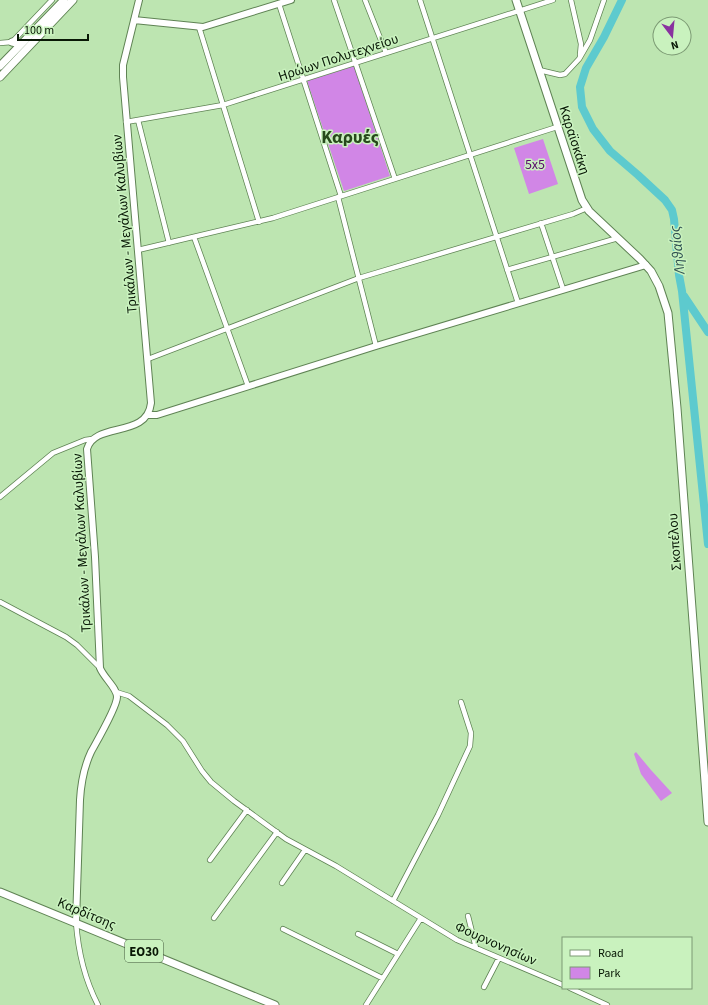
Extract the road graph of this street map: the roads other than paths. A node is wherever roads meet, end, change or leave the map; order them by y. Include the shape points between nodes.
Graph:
1 (52, 0) edge
2 (64, 0) edge
3 (73, 0) edge
4 (139, 0) edge
5 (291, 0) edge
6 (334, 0) edge
7 (365, 0) edge
8 (420, 0) edge
9 (516, 0) edge
10 (553, 0) edge
11 (571, 0) edge
12 (604, 0) edge
13 (279, 4) junction
14 (519, 10) junction
15 (134, 20) junction
16 (199, 27) junction
17 (432, 38) junction
18 (12, 42) junction
19 (0, 43) edge
20 (21, 44) junction
21 (386, 53) junction
22 (579, 59) junction
23 (355, 63) junction
24 (0, 66) edge
25 (539, 70) junction
26 (0, 76) edge
27 (303, 79) junction
28 (223, 105) junction
29 (138, 120) junction
30 (126, 122) junction
31 (557, 127) junction
32 (470, 154) junction
33 (395, 179) junction
34 (340, 196) junction
35 (587, 208) junction
36 (259, 222) junction
37 (541, 223) junction
38 (194, 237) junction
39 (496, 237) junction
40 (618, 238) junction
41 (169, 243) junction
42 (138, 250) junction
43 (552, 257) junction
44 (646, 265) junction
45 (507, 270) junction
46 (359, 278) junction
47 (563, 290) junction
48 (518, 303) junction
49 (227, 329) junction
50 (376, 346) junction
51 (148, 359) junction
52 (248, 386) junction
53 (147, 415) junction
54 (92, 439) junction
55 (0, 497) edge
56 (0, 602) edge
57 (100, 668) junction
58 (116, 692) junction
59 (461, 702) dead end
60 (247, 810) junction
61 (708, 822) edge
62 (277, 832) junction
63 (305, 850) junction
64 (210, 860) dead end
65 (282, 883) dead end
66 (0, 892) edge
67 (393, 900) junction
68 (468, 916) dead end
69 (214, 918) dead end
70 (421, 918) junction
71 (76, 922) junction
72 (283, 929) dead end
73 (358, 934) dead end
74 (476, 948) junction
75 (398, 954) junction
76 (499, 958) junction
77 (382, 978) junction
78 (562, 985) edge
79 (484, 987) dead end
80 (572, 989) edge
81 (584, 989) edge
82 (582, 993) junction
83 (98, 1005) edge
84 (275, 1005) edge
85 (366, 1005) edge
86 (607, 1005) edge

1 - 18 street
2 - 20 main road
3 - 26 main road
4 - 15 street, Τρικάλων - Μεγάλων Καλυβίων
5 - 13 street
6 - 23 street
7 - 21 street
8 - 17 street
9 - 14 main road, Καραϊσκάκη
10 - 14 street, Ηρώων Πολυτεχνείου
11 - 22 street via 581,44
12 - 22 street via 590,40
13 - 16 street
13 - 27 street
14 - 17 street, Ηρώων Πολυτεχνείου
14 - 25 main road, Καραϊσκάκη
15 - 16 street
15 - 30 street, Τρικάλων - Μεγάλων Καλυβίων via 123,69
16 - 28 street
17 - 21 street, Ηρώων Πολυτεχνείου
17 - 32 street
18 - 19 street
18 - 20 main road
20 - 24 main road
21 - 23 street, Ηρώων Πολυτεχνείου
22 - 25 street via 563,76
23 - 27 street, Ηρώων Πολυτεχνείου
23 - 33 street
25 - 31 main road, Καραϊσκάκη
27 - 28 street, Ηρώων Πολυτεχνείου
27 - 34 street
28 - 29 street, Ηρώων Πολυτεχνείου
28 - 36 street
29 - 30 street, Ηρώων Πολυτεχνείου
29 - 41 street
30 - 42 street, Τρικάλων - Μεγάλων Καλυβίων
31 - 32 street
31 - 35 main road, Καραϊσκάκη via 579,195
32 - 33 street
32 - 39 street
33 - 34 street
34 - 36 street
34 - 46 street
35 - 37 street
35 - 40 main road, Καραϊσκάκη
36 - 38 street
37 - 39 street
37 - 43 street
38 - 41 street
38 - 49 street
39 - 45 street
39 - 46 street
40 - 43 street
40 - 44 main road, Καραϊσκάκη
41 - 42 street
42 - 51 street, Τρικάλων - Μεγάλων Καλυβίων
43 - 45 street
43 - 47 street
44 - 47 street
44 - 61 main road, Σκοπέλου via 659,286 669,320
45 - 48 street
46 - 49 street
46 - 50 street
47 - 48 street
48 - 50 street
49 - 51 street
49 - 52 street
50 - 52 street
51 - 53 street, Τρικάλων - Μεγάλων Καλυβίων via 151,403
52 - 53 street via 157,415
53 - 54 street, Τρικάλων - Μεγάλων Καλυβίων via 137,423
54 - 55 street via 53,453
54 - 57 street, Τρικάλων - Μεγάλων Καλυβίων via 88,445 87,455
56 - 57 street via 66,637
57 - 58 street, Τρικάλων - Μεγάλων Καλυβίων
58 - 60 street, Φουρνονησίων via 129,696 167,725 183,741 211,782
58 - 71 street via 117,701 90,755 82,781
59 - 67 street via 471,733 470,746 438,815
60 - 62 street, Φουρνονησίων
60 - 64 street
62 - 63 street, Φουρνονησίων
62 - 69 street
63 - 65 street
63 - 67 street, Φουρνονησίων
66 - 71 main road, Καρδίτσης / ΕΟ30
67 - 70 street, Φουρνονησίων
68 - 74 street
70 - 74 street, Φουρνονησίων via 446,934
70 - 75 street
71 - 83 street via 86,973
71 - 84 main road, Καρδίτσης / ΕΟ30
72 - 77 street
73 - 75 street
74 - 76 street, Φουρνονησίων
75 - 77 street
76 - 78 street, Φουρνονησίων
76 - 79 street
77 - 85 street
80 - 82 street
81 - 82 street
82 - 86 street

